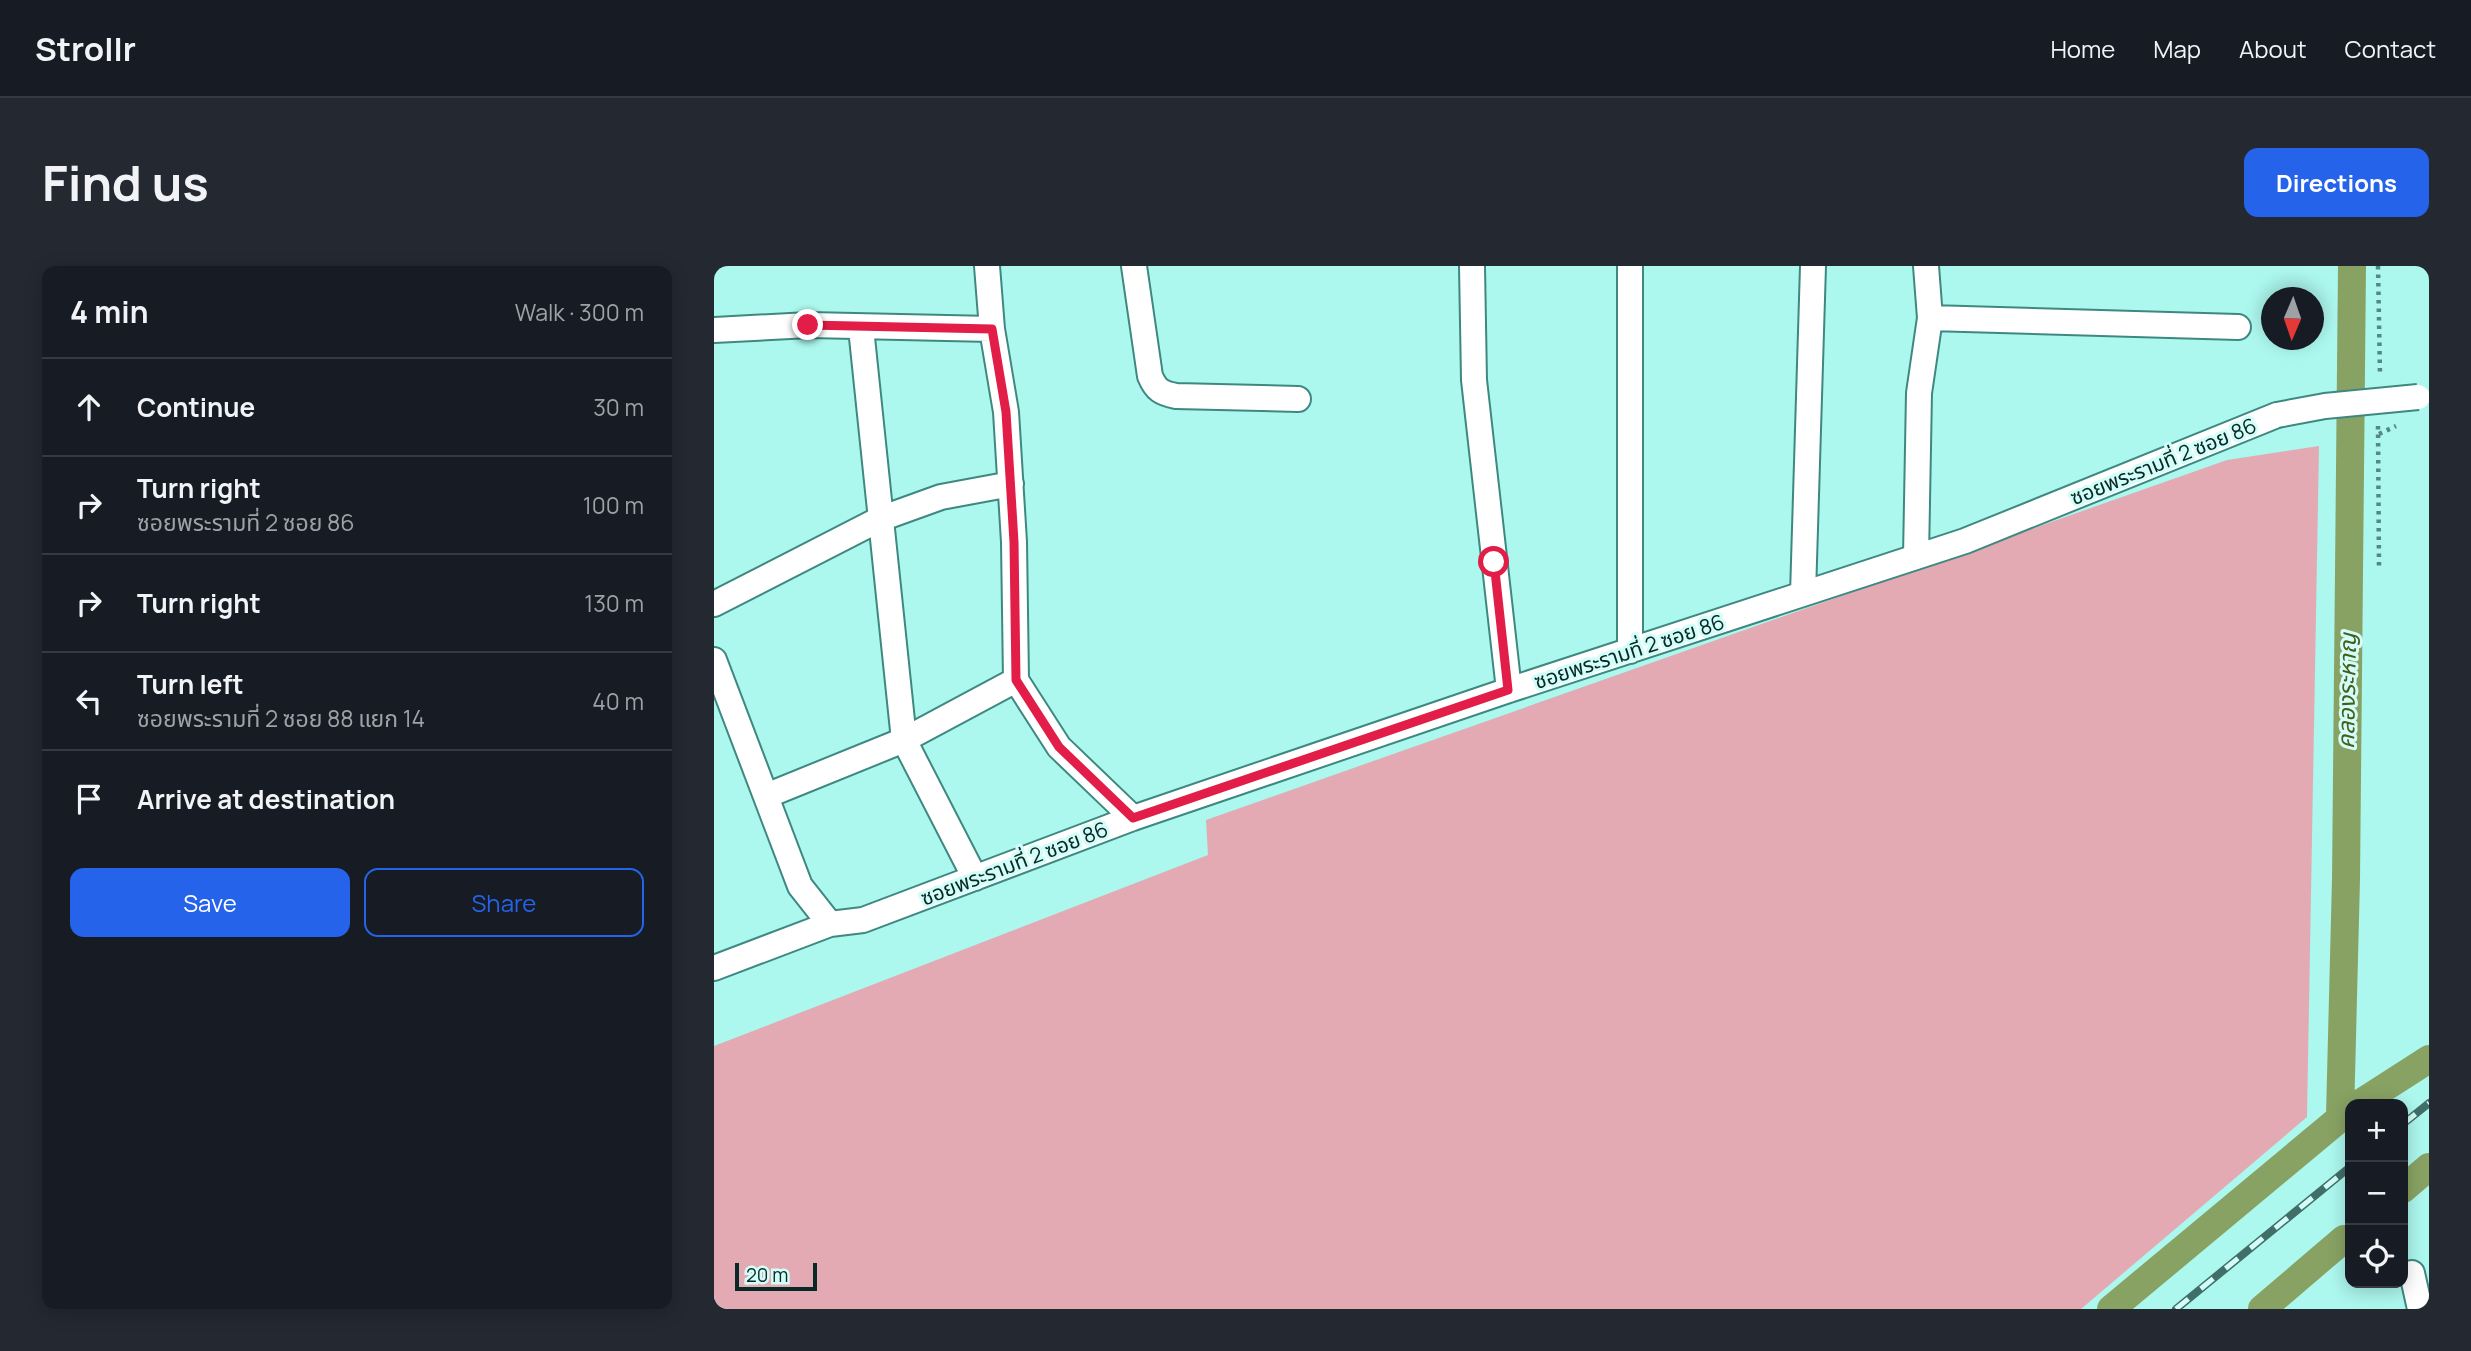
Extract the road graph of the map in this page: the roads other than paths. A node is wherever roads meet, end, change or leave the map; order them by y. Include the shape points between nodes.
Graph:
1 (987, 266) edge
2 (1134, 266) edge
3 (1472, 266) edge
4 (1630, 266) edge
5 (1813, 266) edge
6 (1926, 266) edge
7 (1930, 318) junction
8 (2238, 327) dead end
9 (861, 328) junction
10 (992, 329) junction
11 (714, 330) edge
12 (2423, 397) edge
13 (1298, 399) dead end
14 (1011, 484) junction
15 (880, 519) junction
16 (1916, 557) junction
17 (1803, 594) junction
18 (714, 604) edge
19 (1630, 651) junction
20 (714, 660) edge
21 (1016, 680) junction
22 (1508, 690) junction
23 (904, 740) junction
24 (765, 796) junction
25 (1133, 818) junction
26 (975, 878) junction
27 (830, 924) junction
28 (714, 968) edge
29 (2412, 1273) dead end
30 (2420, 1309) edge

1 - 10 street
2 - 13 street via 1155,388 1175,396
3 - 22 street via 1474,380
4 - 19 street
5 - 17 street
6 - 7 street
7 - 8 street
7 - 16 street via 1919,393
9 - 10 street
9 - 11 street via 808,325
9 - 15 street
10 - 14 street via 1006,412
12 - 16 street, ซอยพระรามที่ 2 ซอย 86, bridge via 2277,415
14 - 15 street via 941,497
14 - 21 street
15 - 18 street
15 - 23 street
16 - 17 street, ซอยพระรามที่ 2 ซอย 86
17 - 19 street, ซอยพระรามที่ 2 ซอย 86
19 - 22 street, ซอยพระรามที่ 2 ซอย 86
20 - 24 street
21 - 23 street
21 - 25 street via 1059,747
22 - 25 street, ซอยพระรามที่ 2 ซอย 86
23 - 24 street
23 - 26 street
24 - 27 street via 800,886
25 - 26 street, ซอยพระรามที่ 2 ซอย 86
26 - 27 street, ซอยพระรามที่ 2 ซอย 86 via 863,919
27 - 28 street, ซอยพระรามที่ 2 ซอย 86
29 - 30 street

